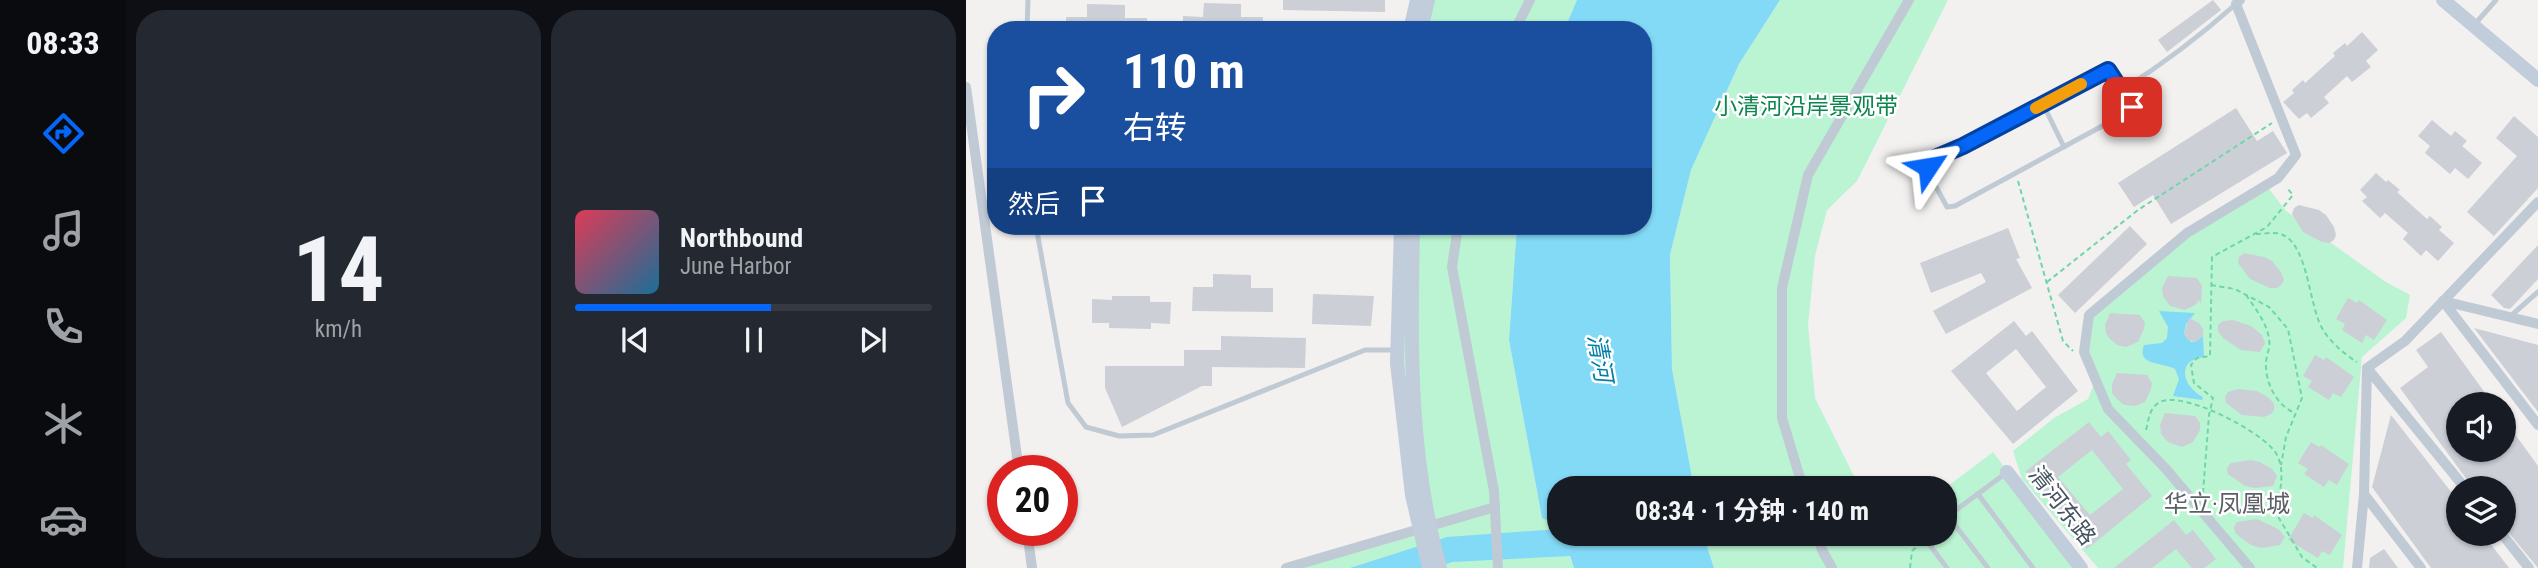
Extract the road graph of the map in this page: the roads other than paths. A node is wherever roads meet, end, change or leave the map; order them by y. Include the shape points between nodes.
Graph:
1 (1028, 0) edge
2 (1417, 0) edge
3 (1428, 0) edge
4 (1530, 0) edge
5 (1909, 0) edge
6 (2444, 0) edge
7 (2496, 0) edge
8 (2238, 2) edge
9 (1027, 21) edge
10 (1412, 21) edge
11 (1423, 21) edge
12 (1520, 21) edge
13 (2473, 26) junction
14 (2538, 80) edge
15 (966, 87) edge
16 (2122, 90) junction
17 (2043, 104) junction
18 (2064, 147) junction
19 (2538, 202) edge
20 (1037, 235) edge
21 (1401, 235) edge
22 (1413, 235) edge
23 (1457, 235) edge
24 (2538, 292) edge
25 (2443, 301) junction
26 (2514, 313) dead end
27 (2538, 324) edge
28 (1397, 350) junction
29 (2367, 368) junction
30 (2538, 425) edge
31 (1017, 455) edge
32 (2007, 472) joint
33 (1799, 476) edge
34 (2455, 476) edge
35 (1978, 494) junction
36 (2364, 494) junction
37 (1495, 510) junction
38 (1957, 510) edge
39 (1957, 531) edge
40 (1425, 532) junction
41 (1029, 546) edge
42 (1821, 546) edge
43 (1931, 546) edge
44 (2512, 546) edge
45 (1498, 567) edge
46 (1032, 568) edge
47 (1286, 568) edge
48 (1429, 568) edge
49 (1440, 568) edge
50 (1832, 568) edge
51 (1947, 568) edge
52 (1988, 568) edge
53 (2033, 568) edge
54 (2081, 568) edge
55 (2250, 568) edge
56 (2357, 568) edge
57 (2421, 568) edge
58 (2529, 568) edge

1 - 9 lane
2 - 10 main road
3 - 11 main road
4 - 12 street
5 - 33 street via 1808,175 1782,288 1782,418
6 - 13 main road
7 - 13 lane
8 - 16 lane via 2176,55
8 - 55 street via 2296,155 2278,178 2187,233 2089,315 2084,352 2108,409
13 - 14 main road
15 - 31 street
16 - 17 lane via 2108,70
16 - 18 lane via 2132,107 2128,112
17 - 18 lane
17 - 18 lane via 1935,158 1929,174 1947,207 1955,206
19 - 25 street
20 - 28 lane via 1068,403 1086,427 1119,436 1153,435 1365,350
21 - 28 main road
22 - 40 main road via 1410,359
23 - 37 street via 1452,267
24 - 26 lane
25 - 27 street
25 - 29 street via 2405,341
25 - 30 street
28 - 40 main road via 1412,495
29 - 34 street
29 - 36 street
32 - 35 lane
32 - 54 main road, 清河东路
35 - 38 lane
35 - 53 lane
36 - 56 street
36 - 57 street
37 - 40 street
37 - 45 street
39 - 52 lane
40 - 47 street
40 - 48 main road
40 - 49 main road
41 - 46 street
42 - 50 street
43 - 51 lane
44 - 58 street

